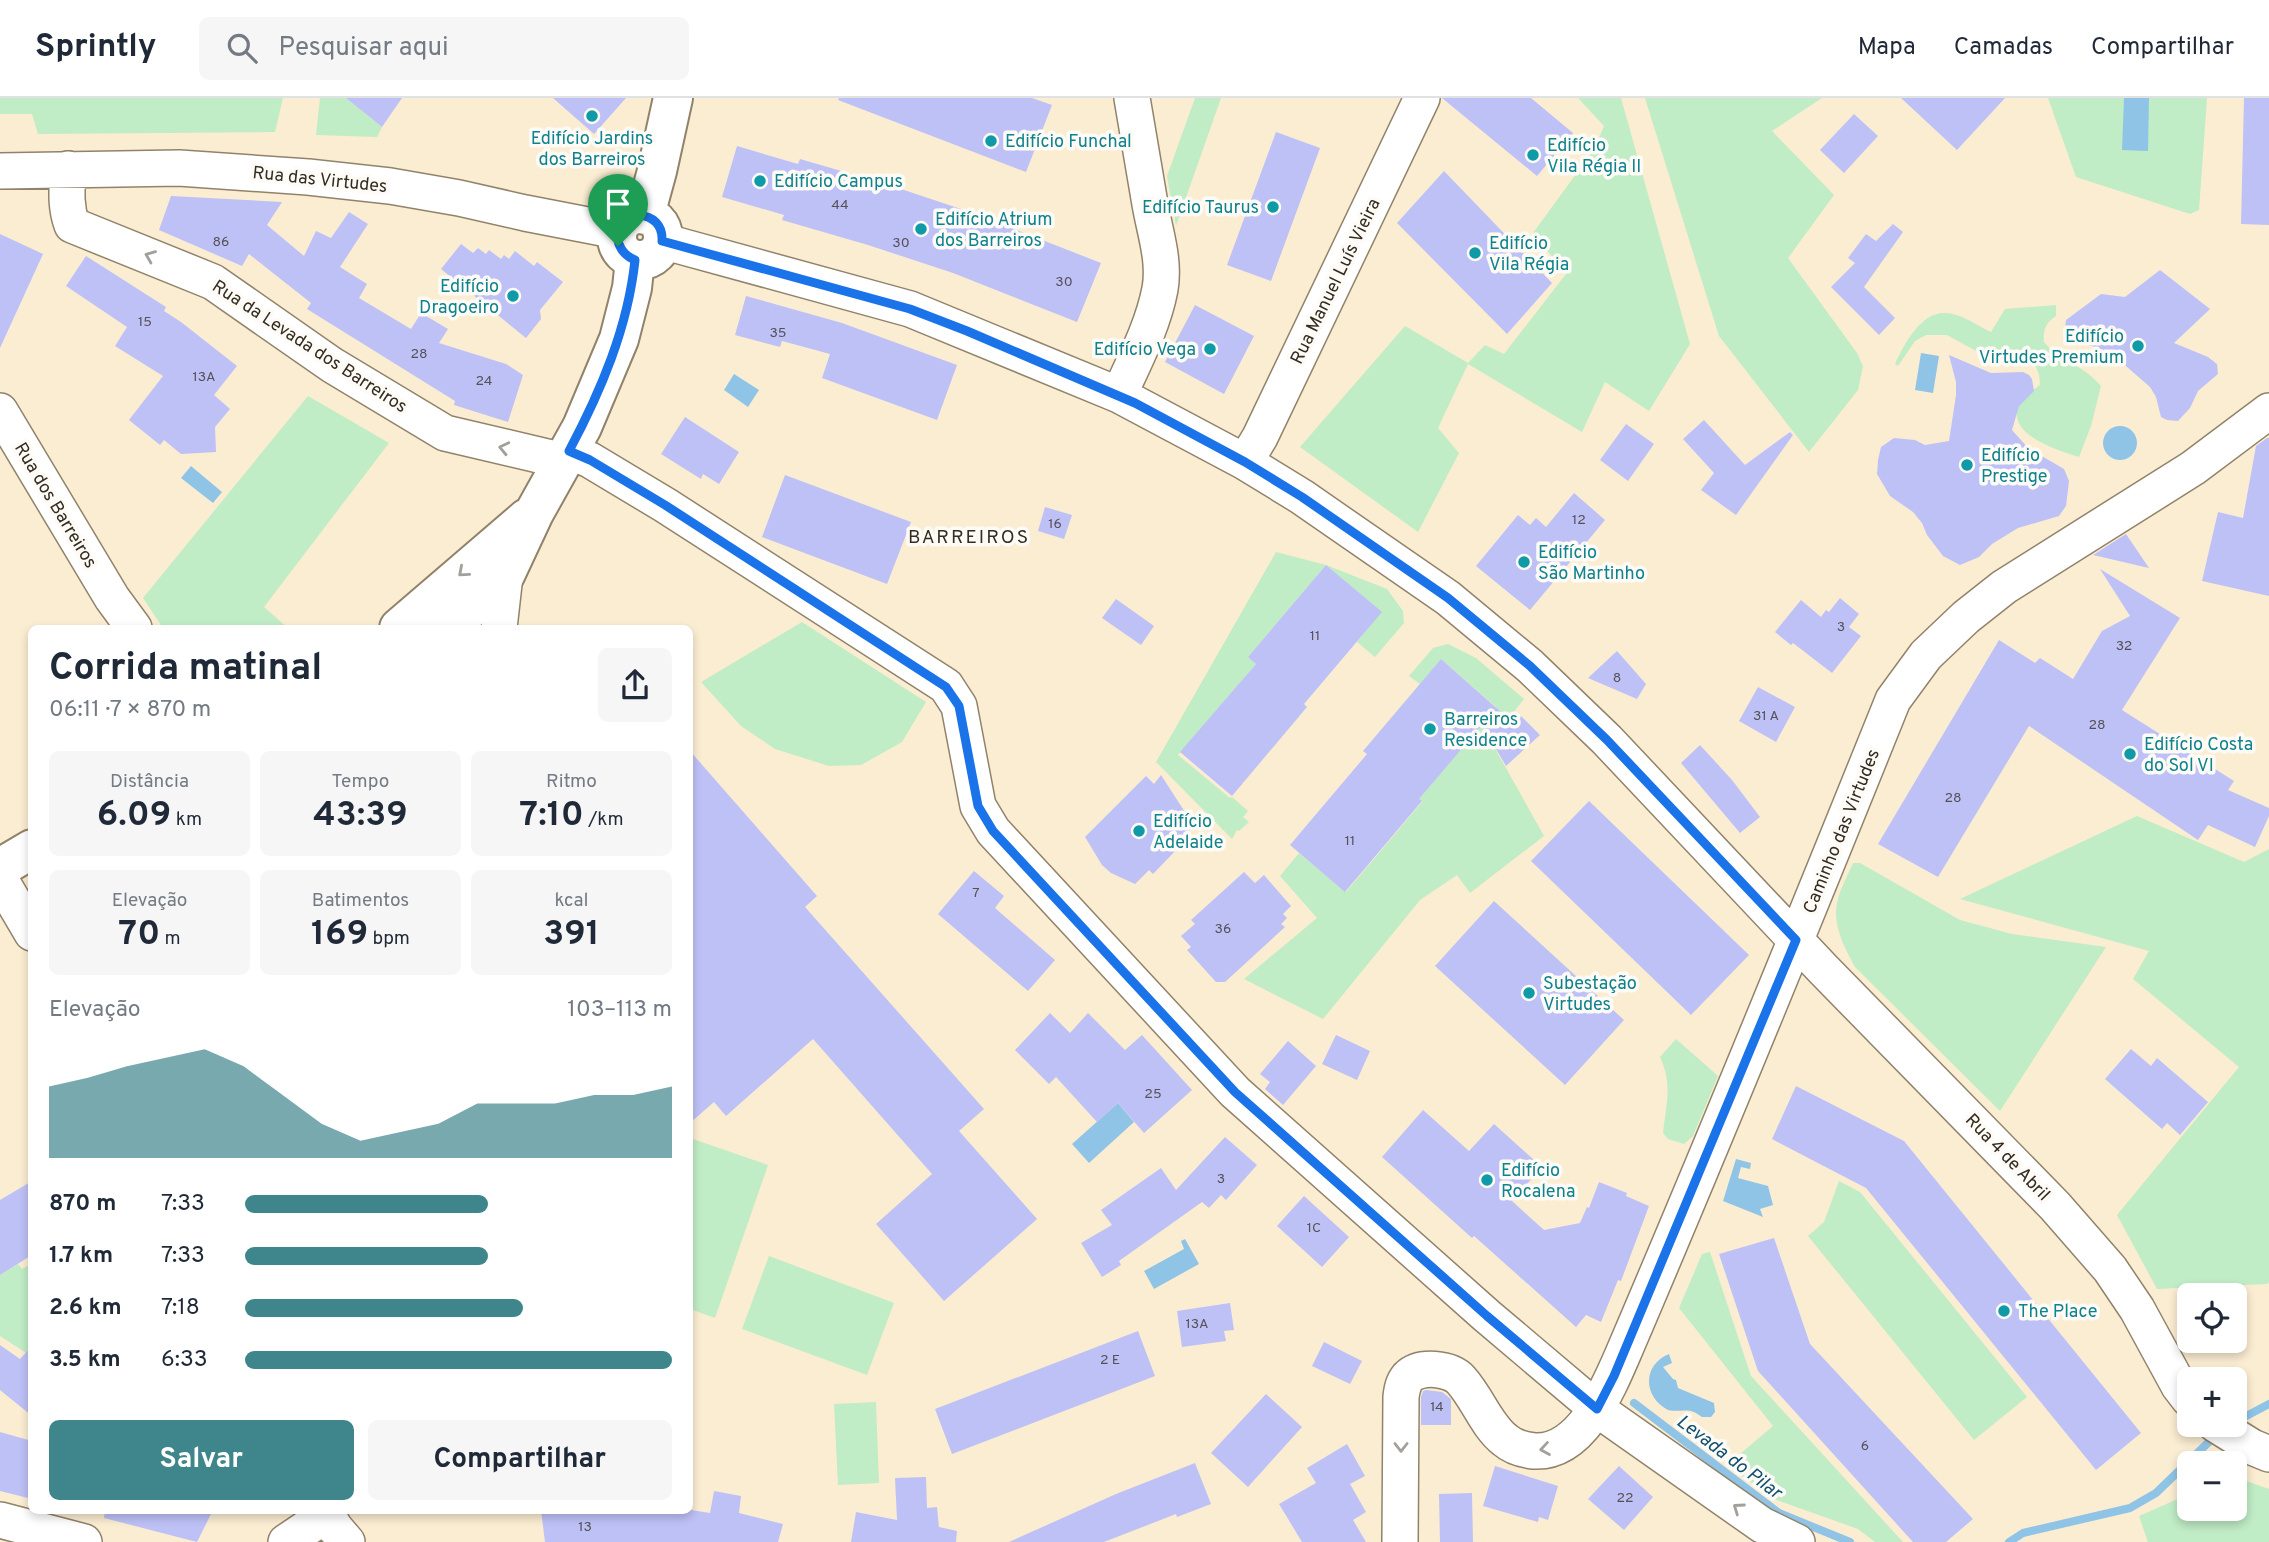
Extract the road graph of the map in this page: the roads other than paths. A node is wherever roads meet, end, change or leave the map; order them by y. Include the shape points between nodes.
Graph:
1 (673, 98) edge
2 (1132, 98) edge
3 (1422, 98) edge
4 (68, 169) junction
5 (9, 172) edge
6 (640, 237) junction
7 (1119, 395) junction
8 (0, 411) edge
9 (2269, 411) edge
10 (566, 456) junction
11 (1245, 462) junction
12 (534, 513) junction
13 (505, 575) junction
14 (118, 613) edge
15 (500, 623) edge
16 (131, 625) edge
17 (403, 625) edge
18 (453, 625) edge
19 (28, 851) edge
20 (0, 868) edge
21 (0, 879) edge
22 (28, 926) edge
23 (1796, 940) junction
24 (2177, 1380) edge
25 (1597, 1409) junction
26 (2236, 1437) edge
27 (2269, 1454) edge
28 (0, 1520) edge
29 (332, 1522) edge
30 (84, 1542) edge
31 (286, 1542) edge
32 (1400, 1542) edge
33 (1797, 1542) edge

1 - 6 main road
2 - 7 street via 1161,268 1154,313
3 - 11 street, Rua Manuel Luís Vieira
4 - 5 street, Rua das Virtudes
4 - 6 street, Rua das Virtudes via 179,168 376,184
10 -> 4 street, Rua da Levada dos Barreiros via 445,433 332,365 213,282 72,225 66,196
6 - 7 street, Rua das Virtudes via 910,309
6 - 10 main road via 619,339
7 - 11 street, Rua das Virtudes
8 - 14 street, Rua dos Barreiros
9 - 23 street, Caminho das Virtudes via 2193,468 2004,587 1926,655 1893,700
10 - 12 main road
10 - 25 street, Rua da Levada dos Barreiros via 590,460 665,505 946,687 959,706 978,806 993,831 1235,1092
11 - 23 street, Rua das Virtudes via 1411,571 1530,666 1607,740
12 - 13 main road
12 -> 17 main road
13 - 15 street
13 - 18 main road
14 - 16 street, Rua dos Barreiros
19 - 20 main road
21 - 22 street
23 - 24 street, Rua 4 de Abril via 2078,1231 2137,1309
23 - 25 street, Caminho das Virtudes
25 -> 32 street, Caminho das Virtudes via 1568,1442 1547,1452 1526,1450 1506,1441 1459,1378 1440,1370 1411,1374 1401,1397
33 -> 25 street, Rua da Levada dos Barreiros via 1762,1525
26 - 27 street
28 - 30 street
29 - 31 street

